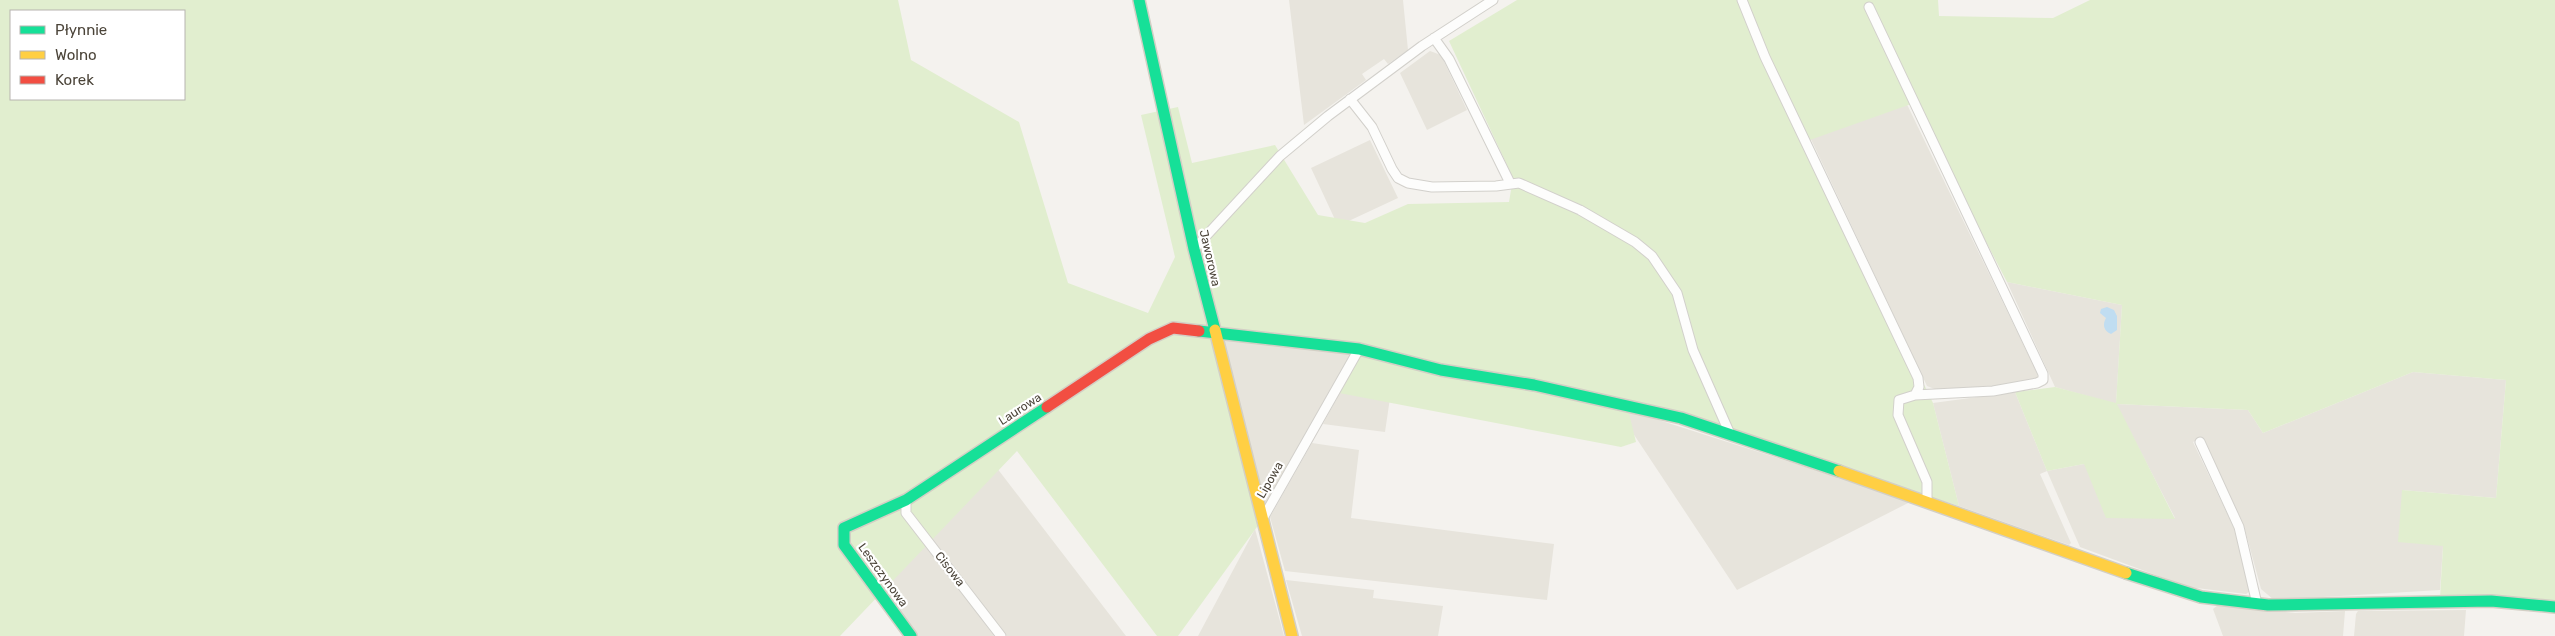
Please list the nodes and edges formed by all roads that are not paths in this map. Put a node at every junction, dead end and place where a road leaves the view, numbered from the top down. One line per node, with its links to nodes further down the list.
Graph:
1 (1140, 0): 10 (street, Jaworowa)
2 (1479, 0): 6 (street)
3 (1493, 0): 6 (street)
4 (1742, 0): 13 (street)
5 (1869, 8): 13 (street)
6 (1475, 11): 7 (street)
7 (1434, 38): 8 (street); 9 (street)
8 (1350, 99): 9 (street); 10 (street)
9 (1510, 183): 14 (street)
10 (1194, 249): 11 (street, Jaworowa)
11 (1214, 332): 12 (street, Laurowa); 16 (street, Laurowa); 18 (street, Jaworowa)
12 (1359, 349): 14 (street, Laurowa); 18 (street, Lipowa)
13 (1915, 395): 17 (street)
14 (1730, 434): 17 (street, Laurowa)
15 (2200, 442): 20 (street)
16 (906, 500): 19 (street, Laurowa); 23 (street, Cisowa)
17 (1927, 501): 20 (street, Laurowa)
18 (1262, 520): 24 (street)
19 (844, 528): 22 (street, Leszczynowa)
20 (2257, 604): 21 (street, Laurowa)
21 (2555, 607)
22 (911, 636)
23 (1001, 636)
24 (1292, 636)

